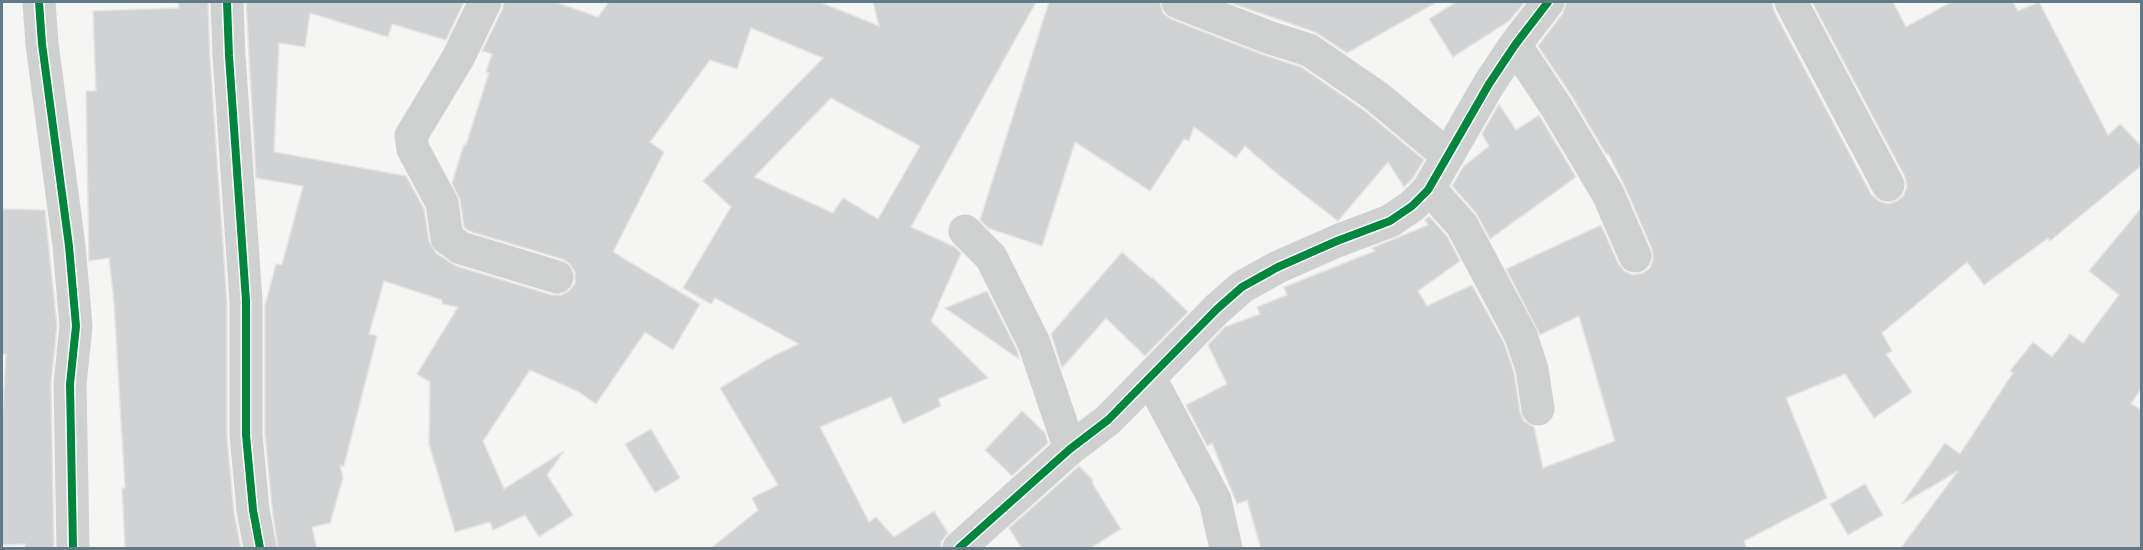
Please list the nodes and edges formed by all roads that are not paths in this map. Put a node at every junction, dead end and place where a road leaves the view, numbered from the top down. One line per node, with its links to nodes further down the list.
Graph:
1 (39, 2): 17 (street)
2 (227, 2): 18 (street)
3 (485, 2): 13 (street)
4 (1179, 2): 8 (street)
5 (1548, 2): 7 (street)
6 (1791, 2): 9 (street)
7 (1515, 45): 8 (street); 12 (street)
8 (1448, 156): 10 (street)
9 (1888, 185)
10 (1428, 190): 14 (street); 15 (street)
11 (965, 231): 16 (street)
12 (1635, 256)
13 (557, 277)
14 (1150, 378): 16 (street); 20 (street)
15 (1538, 409)
16 (1071, 449): 19 (street)
17 (73, 549)
18 (260, 549)
19 (959, 549)
20 (1226, 549)

